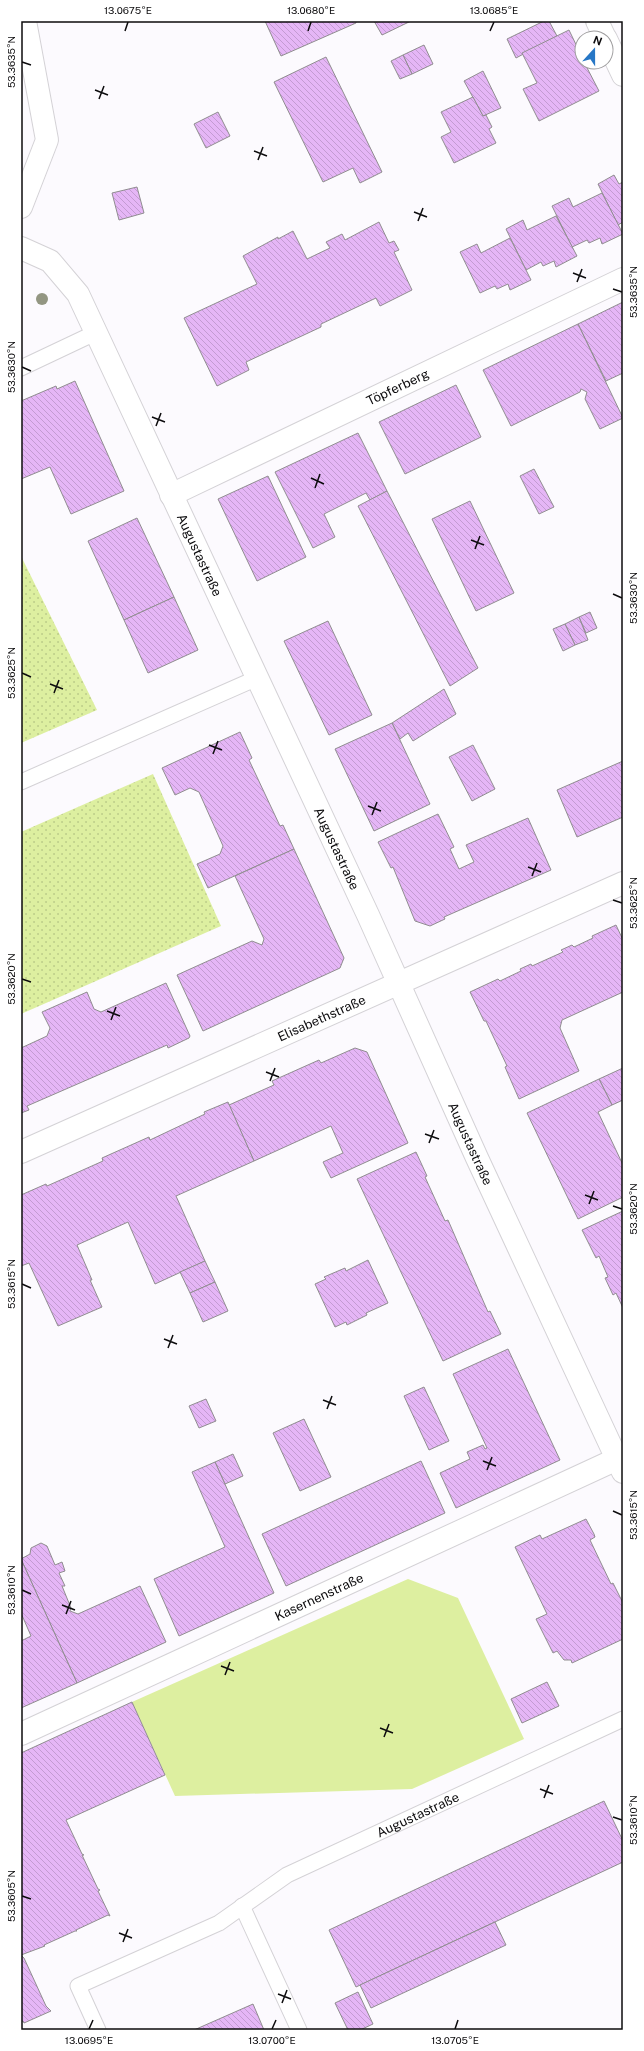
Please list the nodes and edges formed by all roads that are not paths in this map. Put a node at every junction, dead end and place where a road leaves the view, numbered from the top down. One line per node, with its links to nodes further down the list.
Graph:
1 (25, 21): 6 (street)
2 (597, 21): 3 (street)
3 (602, 30)
4 (614, 56): 5 (street)
5 (623, 75)
6 (21, 207)
7 (21, 248): 9 (street, Augustastraße)
8 (623, 279): 11 (street, Töpferberg)
9 (95, 333): 10 (lane); 11 (street, Augustastraße)
10 (21, 368)
11 (171, 495): 12 (street, Augustastraße)
12 (257, 678): 13 (lane); 15 (street, Augustastraße)
13 (21, 782)
14 (623, 884): 15 (street, Elisabethstraße)
15 (399, 984): 16 (street, Elisabethstraße); 17 (street, Augustastraße)
16 (21, 1152)
17 (620, 1465): 19 (street, Kasernenstraße)
18 (623, 1718): 20 (lane, Augustastraße)
19 (21, 1734)
20 (242, 1906): 21 (lane, Augustastraße); 22 (lane)
21 (98, 2030)
22 (299, 2030)

